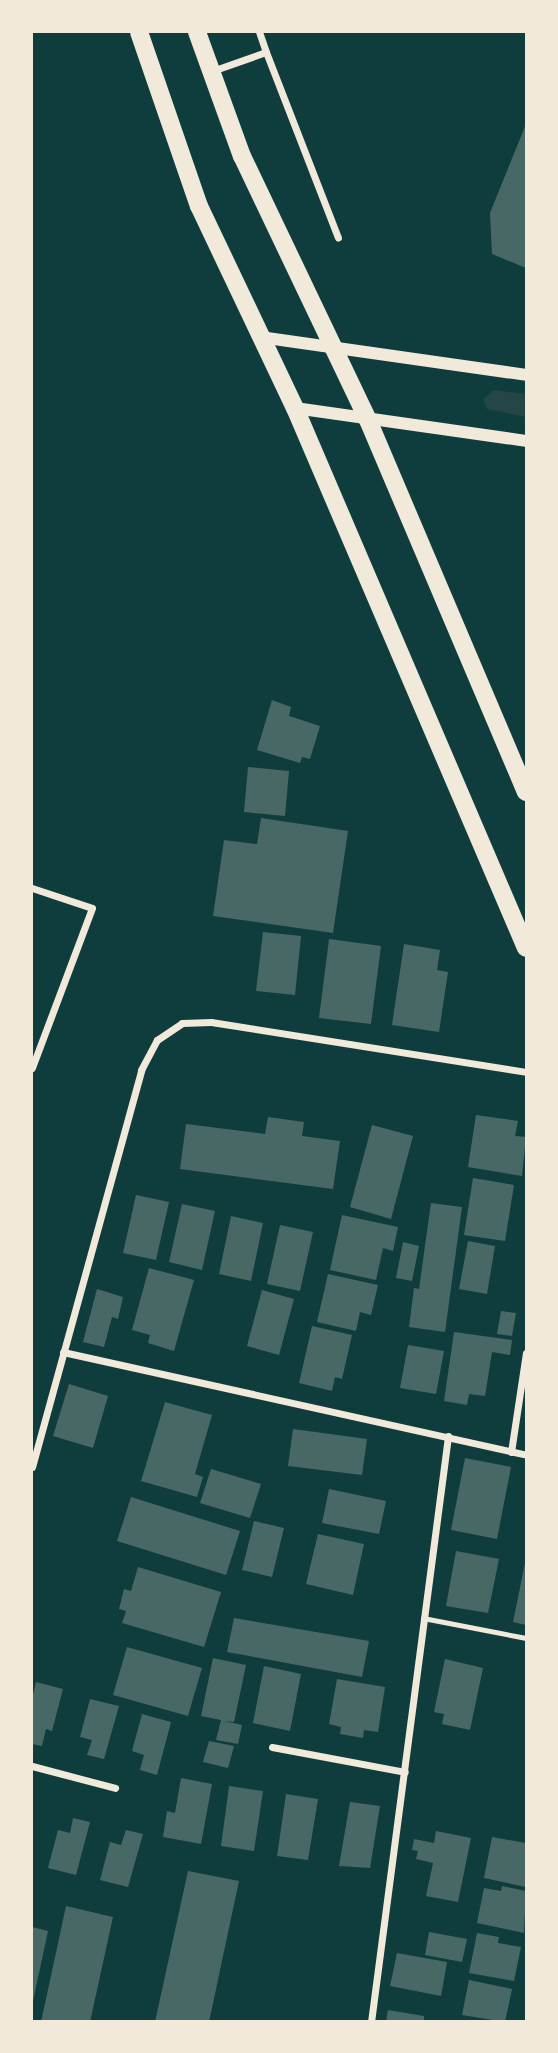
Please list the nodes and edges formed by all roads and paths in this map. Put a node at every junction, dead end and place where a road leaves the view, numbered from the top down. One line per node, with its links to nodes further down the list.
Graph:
1 (139, 32): 7 (main road)
2 (197, 32): 5 (main road)
3 (259, 32): 4 (street)
4 (266, 52): 5 (street); 6 (street)
5 (211, 71): 8 (main road)
6 (338, 238)
7 (260, 337): 8 (street); 10 (main road)
8 (334, 349): 9 (street); 11 (main road)
9 (527, 375)
10 (295, 408): 11 (street); 15 (main road)
11 (368, 420): 12 (street); 13 (main road)
12 (527, 441)
13 (527, 792)
14 (32, 888): 16 (street)
15 (527, 948)
16 (32, 1068)
17 (527, 1072): 18 (street)
18 (63, 1352): 20 (street); 23 (street)
19 (527, 1353): 21 (street)
20 (448, 1436): 21 (street); 24 (street)
21 (511, 1452): 22 (street)
22 (527, 1455)
23 (32, 1467)
24 (424, 1618): 25 (lane); 28 (street)
25 (527, 1638)
26 (272, 1747): 28 (street)
27 (32, 1766): 29 (street)
28 (405, 1772): 30 (street)
29 (115, 1788)
30 (371, 2021)

